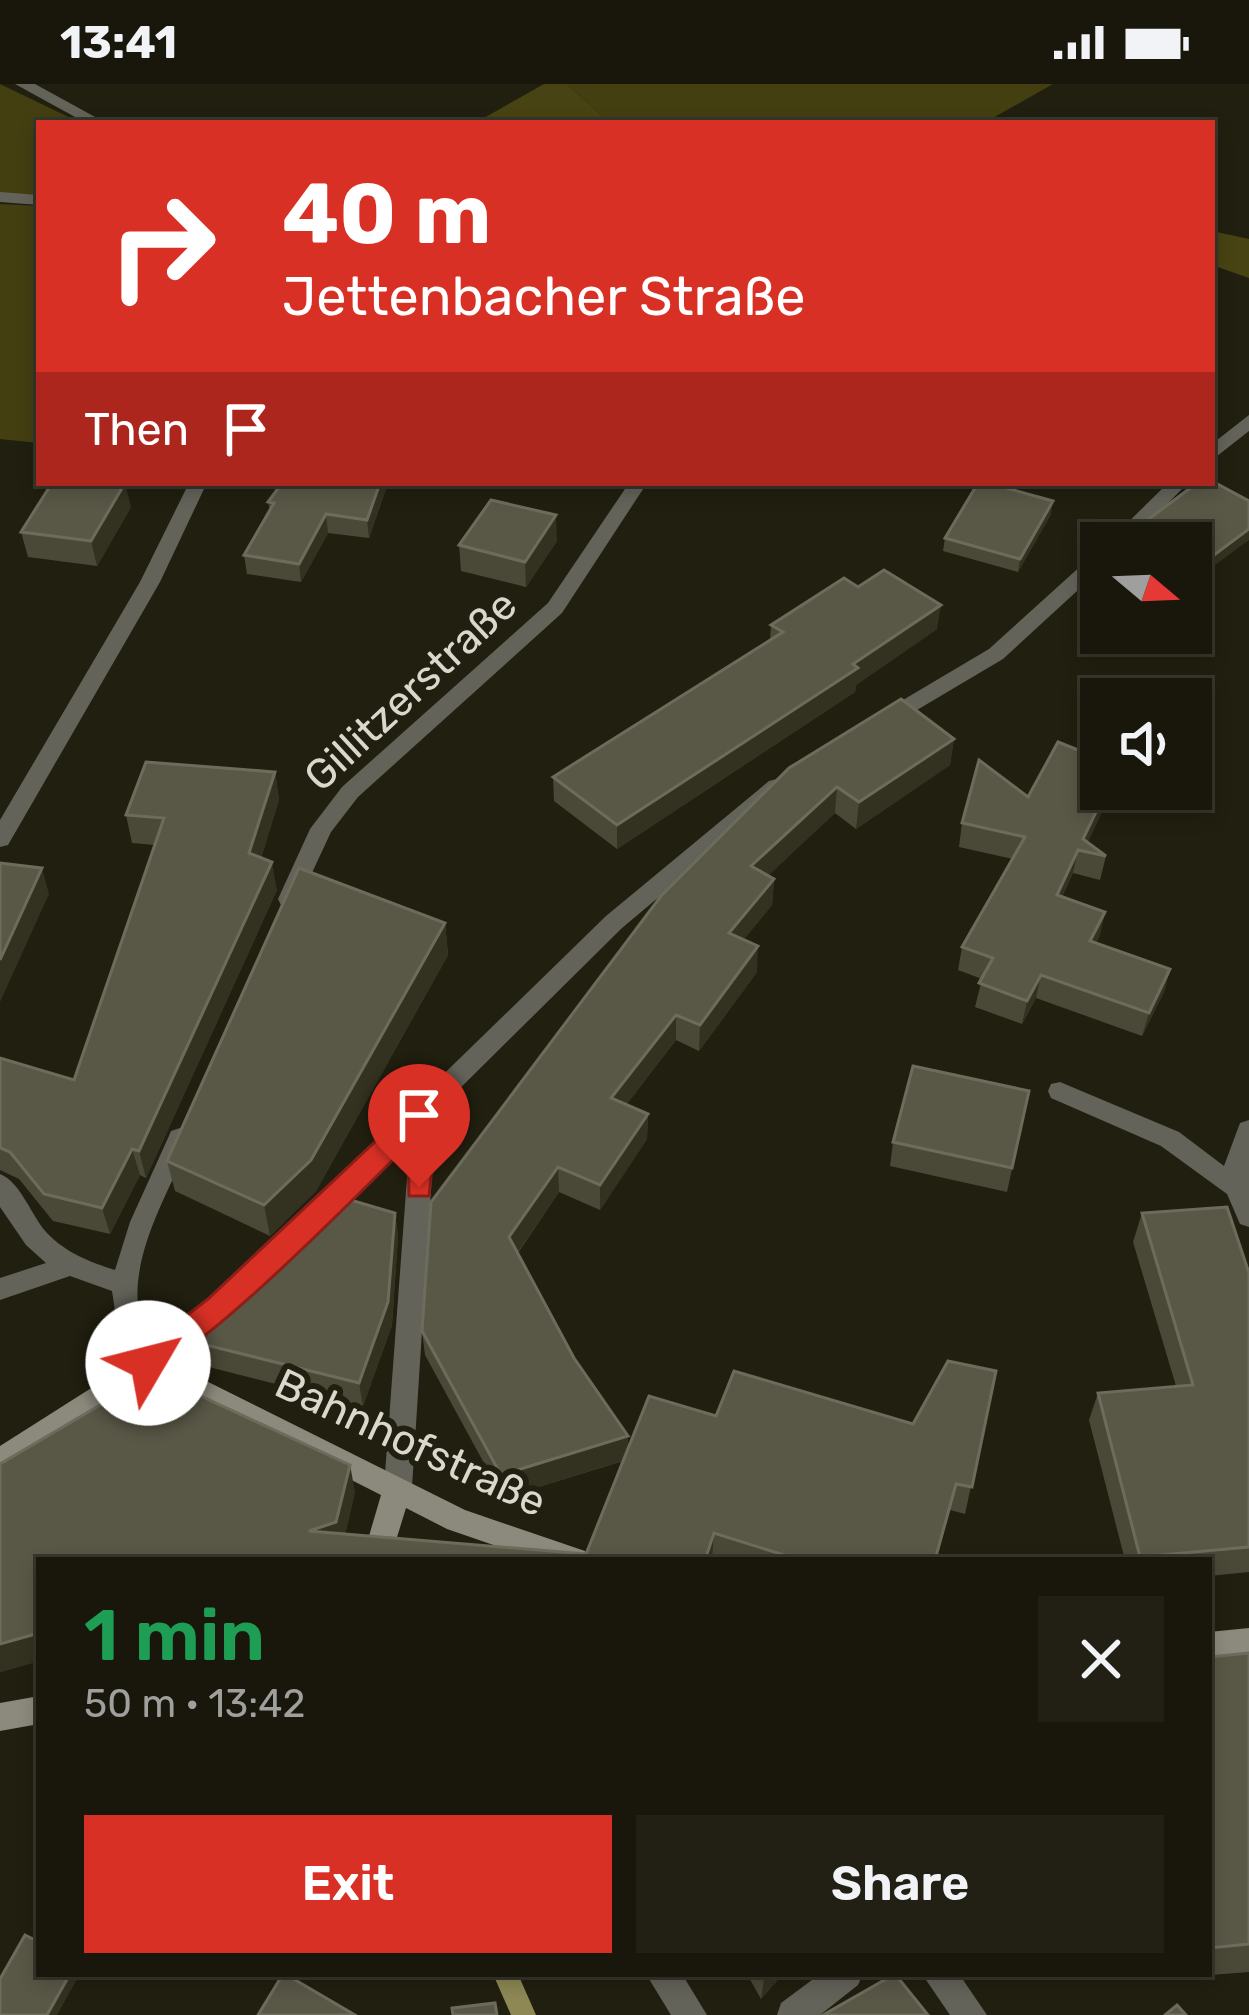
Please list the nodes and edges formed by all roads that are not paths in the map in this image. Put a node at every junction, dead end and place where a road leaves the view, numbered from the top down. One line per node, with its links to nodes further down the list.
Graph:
1 (23, 84): 2 (street)
2 (92, 120)
3 (0, 197): 4 (street)
4 (36, 200)
5 (1249, 421): 6 (street)
6 (1215, 451)
7 (636, 486): 15 (street, Gillitzerstraße)
8 (1172, 486): 10 (street)
9 (195, 489): 14 (street)
10 (1137, 522)
11 (1080, 577): 12 (street)
12 (865, 731)
13 (806, 764): 17 (street)
14 (0, 839)
15 (280, 919)
16 (1060, 1091): 21 (street)
17 (424, 1112): 26 (street); 28 (street)
18 (185, 1123): 24 (street)
19 (1249, 1130): 21 (street)
20 (0, 1184): 23 (street)
21 (1233, 1186): 22 (street)
22 (1249, 1217)
23 (66, 1267): 24 (street); 25 (street)
24 (121, 1283): 26 (street)
25 (0, 1289)
26 (148, 1363): 27 (main road); 28 (main road, Bahnhofstraße)
27 (0, 1461)
28 (398, 1486): 29 (main road); 30 (main road, Bahnhofstraße)
29 (377, 1557)
30 (566, 1557)
31 (1249, 1642): 32 (main road)
32 (1212, 1646)
33 (36, 1711): 34 (main road)
34 (0, 1717)
35 (664, 1977): 38 (street)
36 (844, 1977): 39 (street)
37 (940, 1977): 40 (street)
38 (691, 2015)
39 (793, 2015)
40 (971, 2015)

